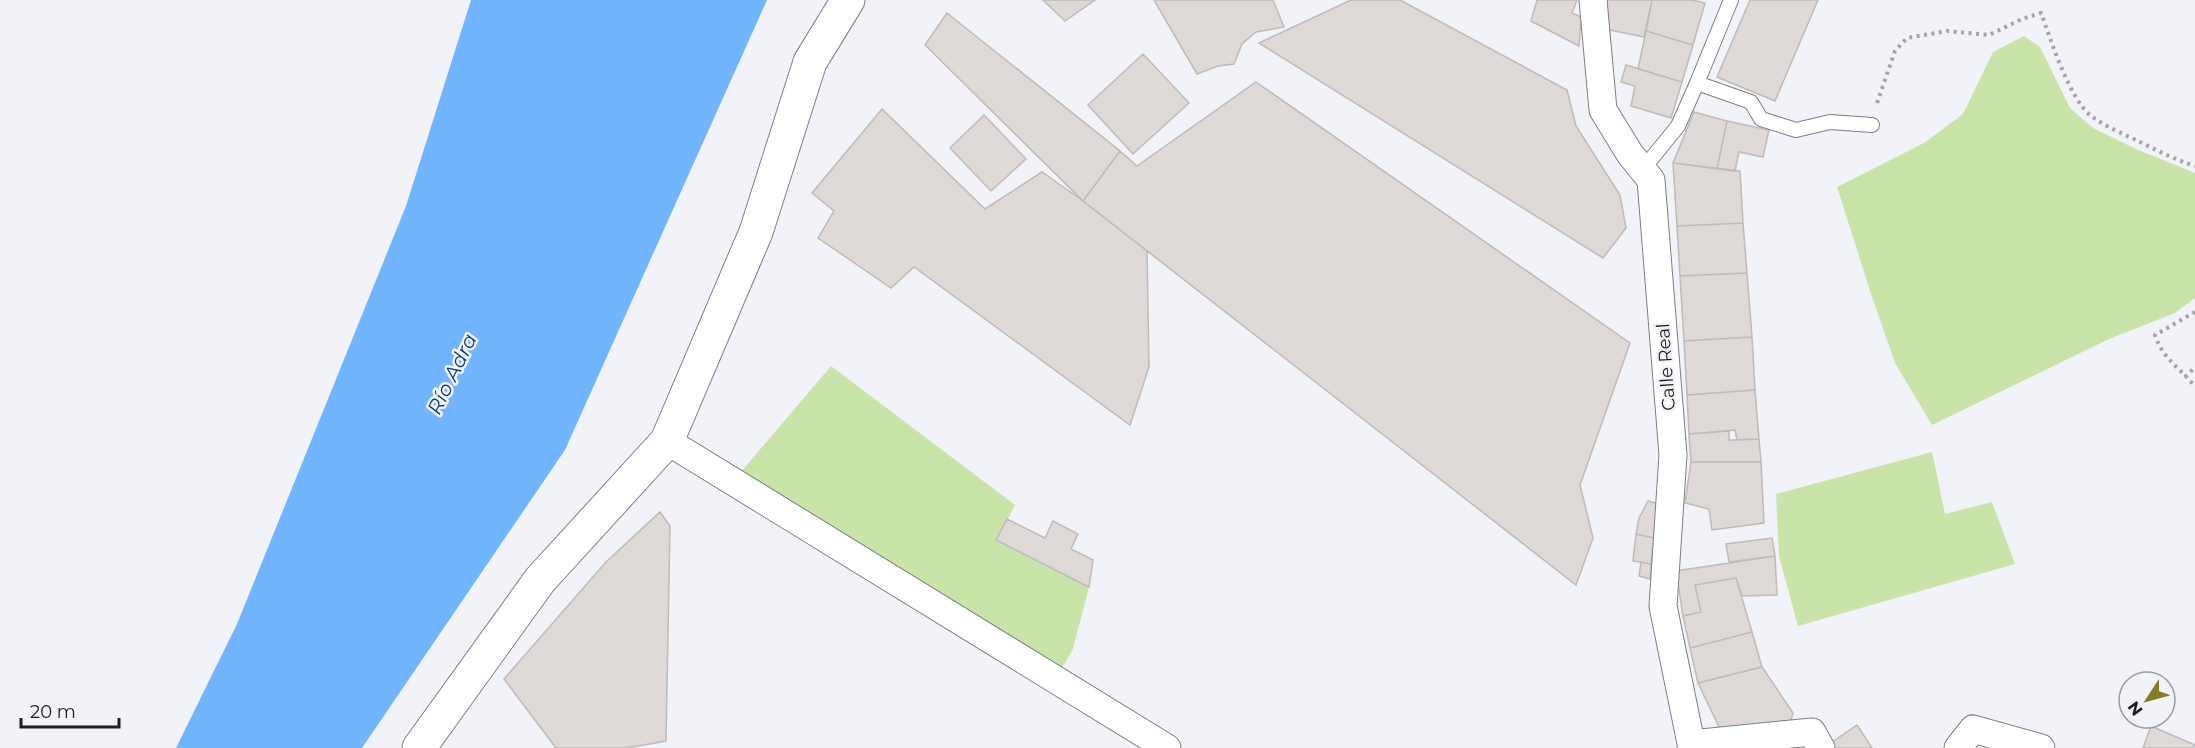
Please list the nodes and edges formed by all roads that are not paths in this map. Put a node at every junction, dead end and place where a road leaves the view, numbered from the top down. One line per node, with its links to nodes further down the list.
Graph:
1 (848, 0): 7 (street)
2 (1593, 0): 6 (street, Calle Real)
3 (1731, 0): 4 (lane)
4 (1697, 83): 5 (lane); 6 (lane)
5 (1872, 124)
6 (1643, 170): 8 (street, Calle Real)
7 (667, 441): 9 (street); 10 (street)
8 (1691, 746): 11 (street)
9 (419, 748)
10 (1167, 748)
11 (1821, 748)
12 (1958, 748): 13 (street)
13 (2041, 748)

